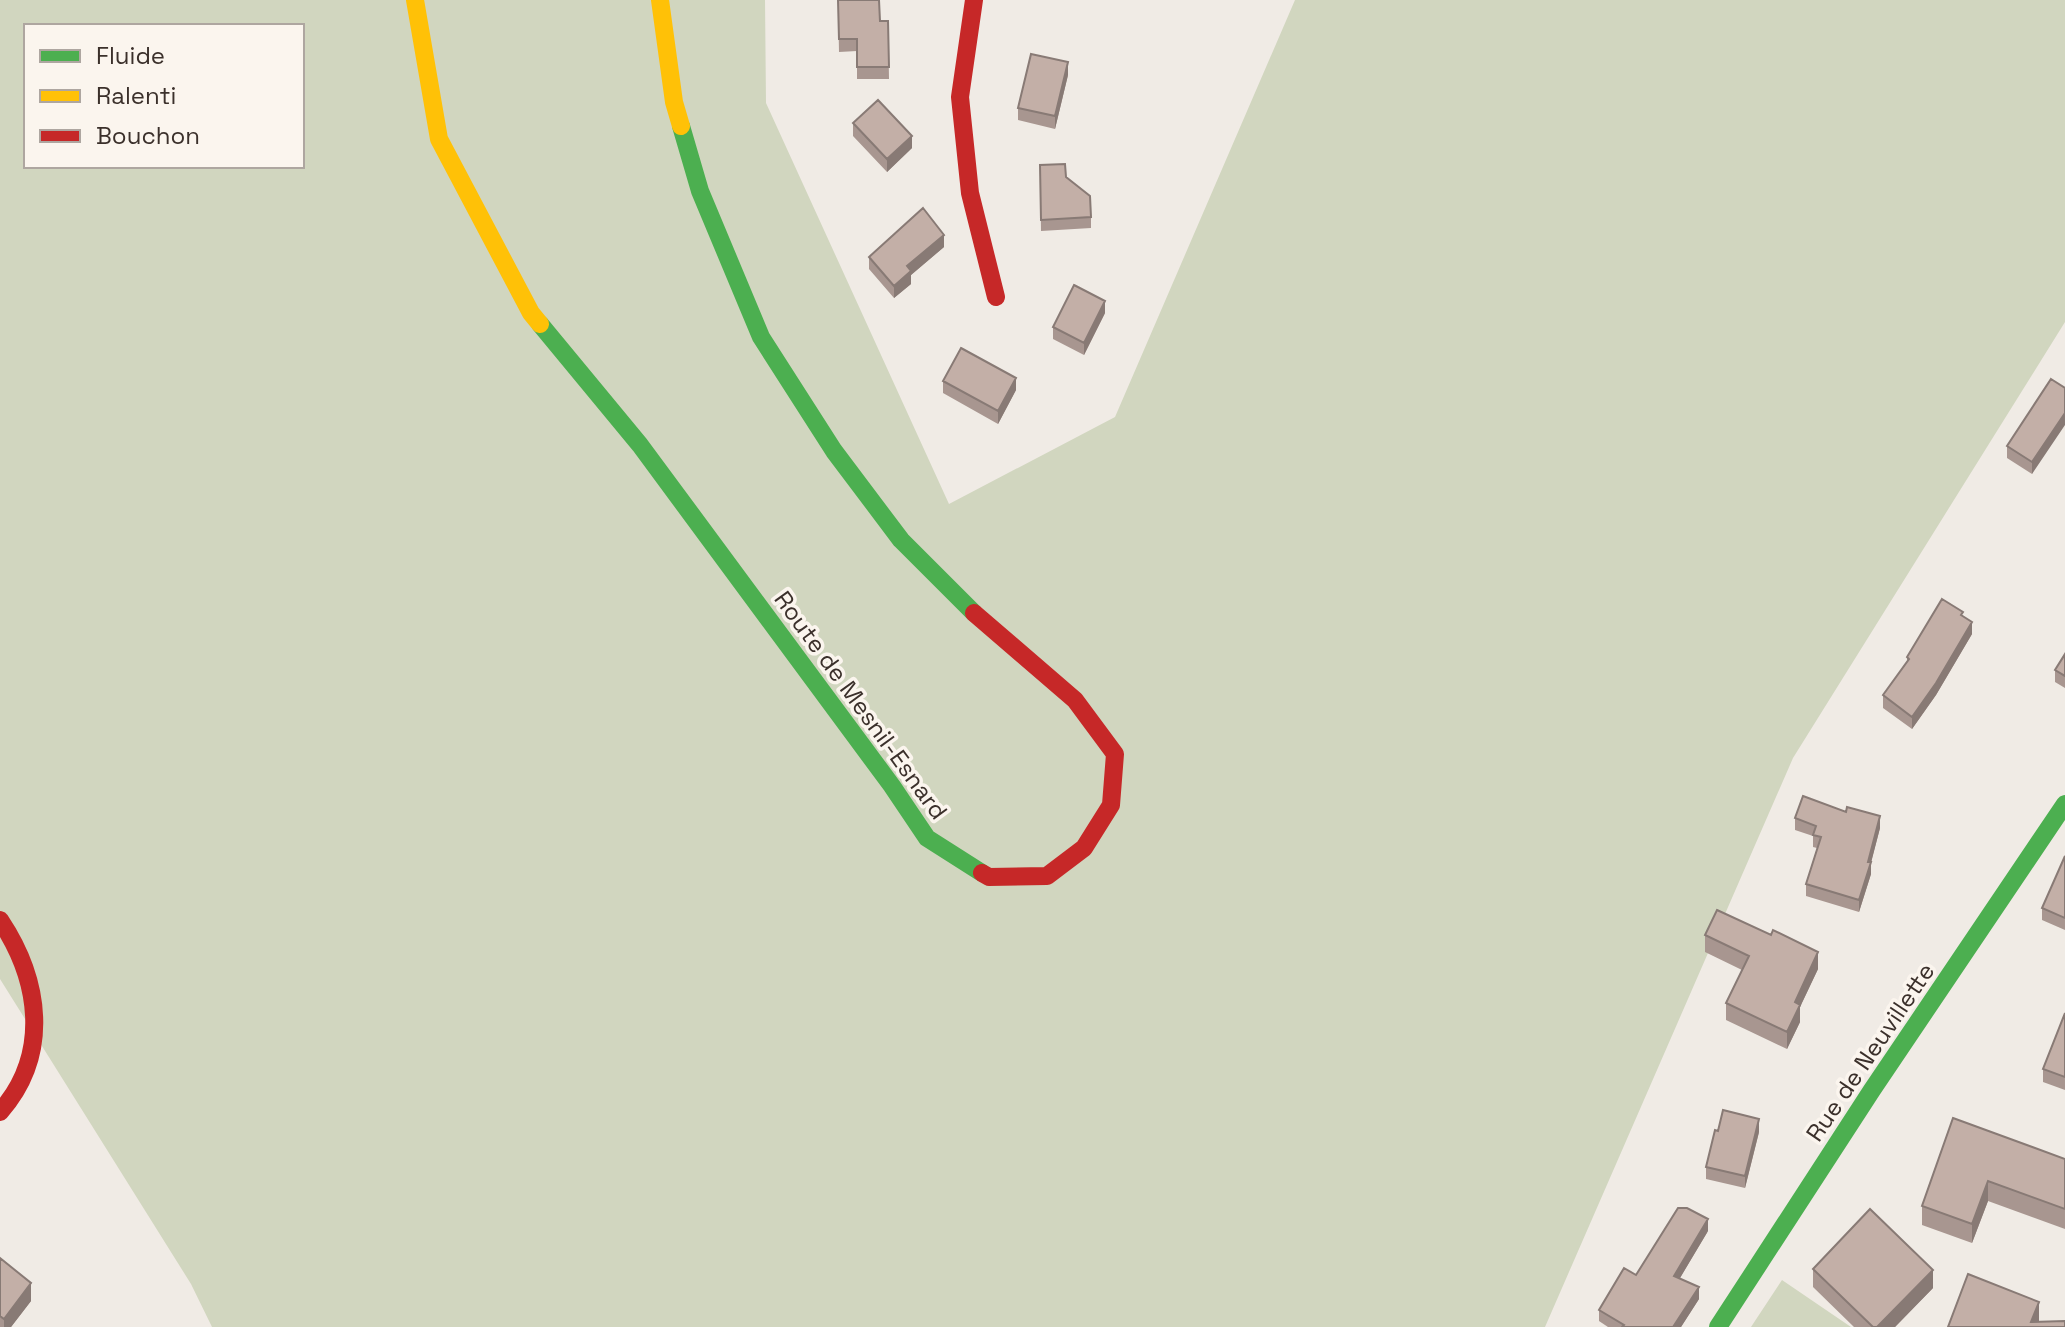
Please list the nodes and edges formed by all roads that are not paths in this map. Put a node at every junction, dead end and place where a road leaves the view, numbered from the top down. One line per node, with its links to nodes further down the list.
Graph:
1 (415, 0): 2 (street, Route de Mesnil-Esnard)
2 (660, 0)
3 (974, 0): 4 (street)
4 (996, 297)
5 (2065, 804): 8 (street, Rue de Neuvillette)
6 (0, 920): 7 (street)
7 (0, 1112)
8 (1718, 1327)

